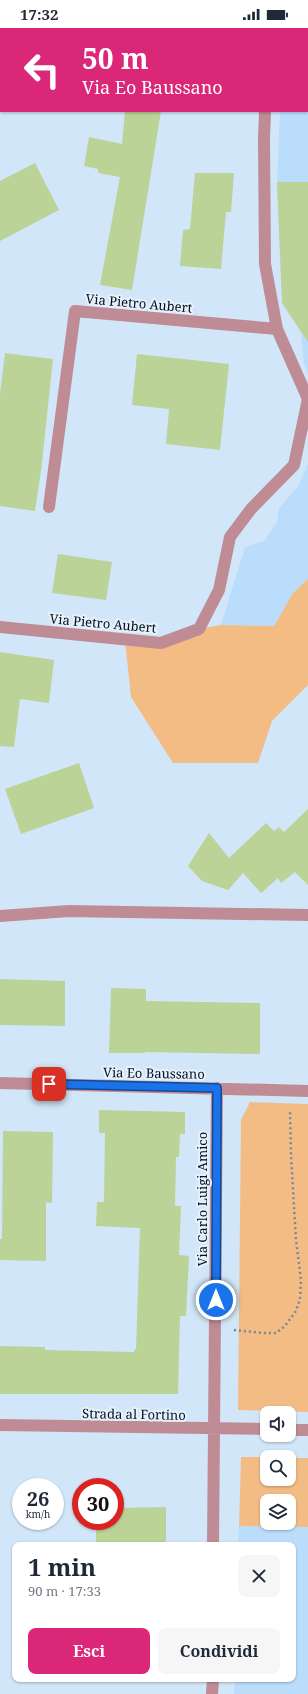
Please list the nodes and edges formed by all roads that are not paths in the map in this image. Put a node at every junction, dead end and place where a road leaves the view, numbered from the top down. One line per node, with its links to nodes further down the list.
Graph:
1 (265, 112): 2 (street, Via Pietro Aubert)
2 (276, 329): 3 (street, Via Pietro Aubert); 4 (street, Via Pietro Aubert)
3 (49, 506)
4 (0, 627)
5 (308, 915): 6 (street)
6 (0, 916)
7 (0, 1083): 8 (street, Via Eo Baussano)
8 (217, 1088): 9 (street, Via Eo Baussano); 11 (street, Via Carlo Luigi Amico)
9 (308, 1091)
10 (0, 1425): 11 (street, Strada al Fortino)
11 (215, 1429): 12 (street, Strada al Fortino); 15 (street, Via Carlo Luigi Amico)
12 (260, 1429)
13 (296, 1430): 14 (street)
14 (308, 1430)
15 (214, 1542)
16 (213, 1682): 17 (street)
17 (212, 1694)

